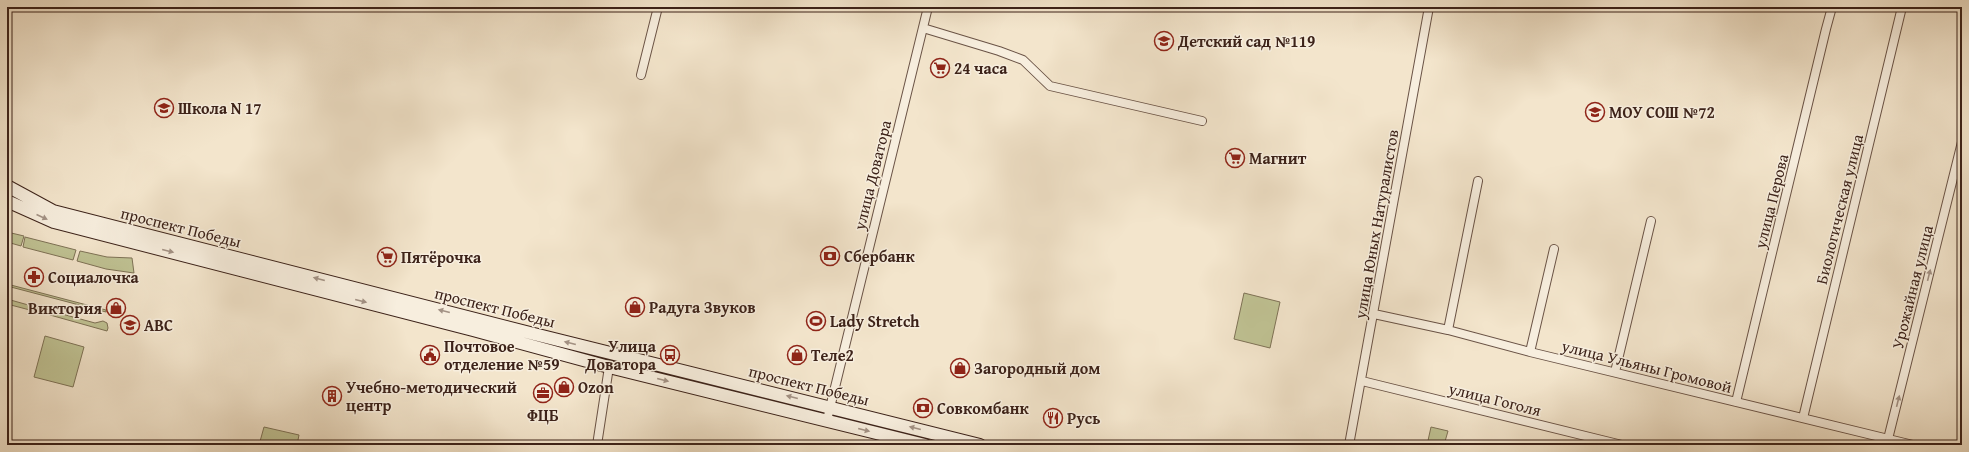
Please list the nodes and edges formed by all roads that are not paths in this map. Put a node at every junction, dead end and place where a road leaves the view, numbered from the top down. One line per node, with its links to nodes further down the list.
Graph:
1 (658, 7): 7 (street)
2 (928, 7): 6 (street, улица Доватора)
3 (1429, 7): 15 (street, улица Юных Натуралистов)
4 (1832, 7): 21 (street, улица Перова)
5 (1902, 7): 23 (street, Биологическая улица)
6 (923, 28): 8 (street); 22 (street, улица Доватора)
7 (641, 75)
8 (1202, 122)
9 (1962, 142): 25 (street, Урожайная улица, one-way to 9)
10 (1478, 181): 16 (street)
11 (7, 186): 22 (main road, проспект Победы, one-way to 11)
12 (7, 201): 18 (main road, проспект Победы, one-way to 18)
13 (1651, 221): 19 (street)
14 (1554, 249): 17 (street)
15 (1374, 314): 16 (street, улица Ульяны Громовой); 20 (street, улица Юных Натуралистов)
16 (1448, 330): 17 (street, улица Ульяны Громовой)
17 (1530, 352): 19 (street, улица Ульяны Громовой)
18 (609, 367): 24 (main road, проспект Победы, one-way to 24); 26 (street)
19 (1615, 372): 21 (street, улица Ульяны Громовой)
20 (1362, 381): 29 (street, улица Юных Натуралистов); 30 (street, улица Гоголя)
21 (1736, 402): 23 (street, улица Ульяны Громовой)
22 (830, 406): 24 (street, улица Доватора); 28 (main road, проспект Победы, one-way to 22)
23 (1803, 418): 25 (street, улица Ульяны Громовой)
24 (826, 420): 27 (main road, проспект Победы, one-way to 27)
25 (1888, 439): 31 (street, улица Ульяны Громовой)
26 (597, 445)
27 (925, 445)
28 (980, 445)
29 (1349, 445)
30 (1622, 445)
31 (1913, 445)

